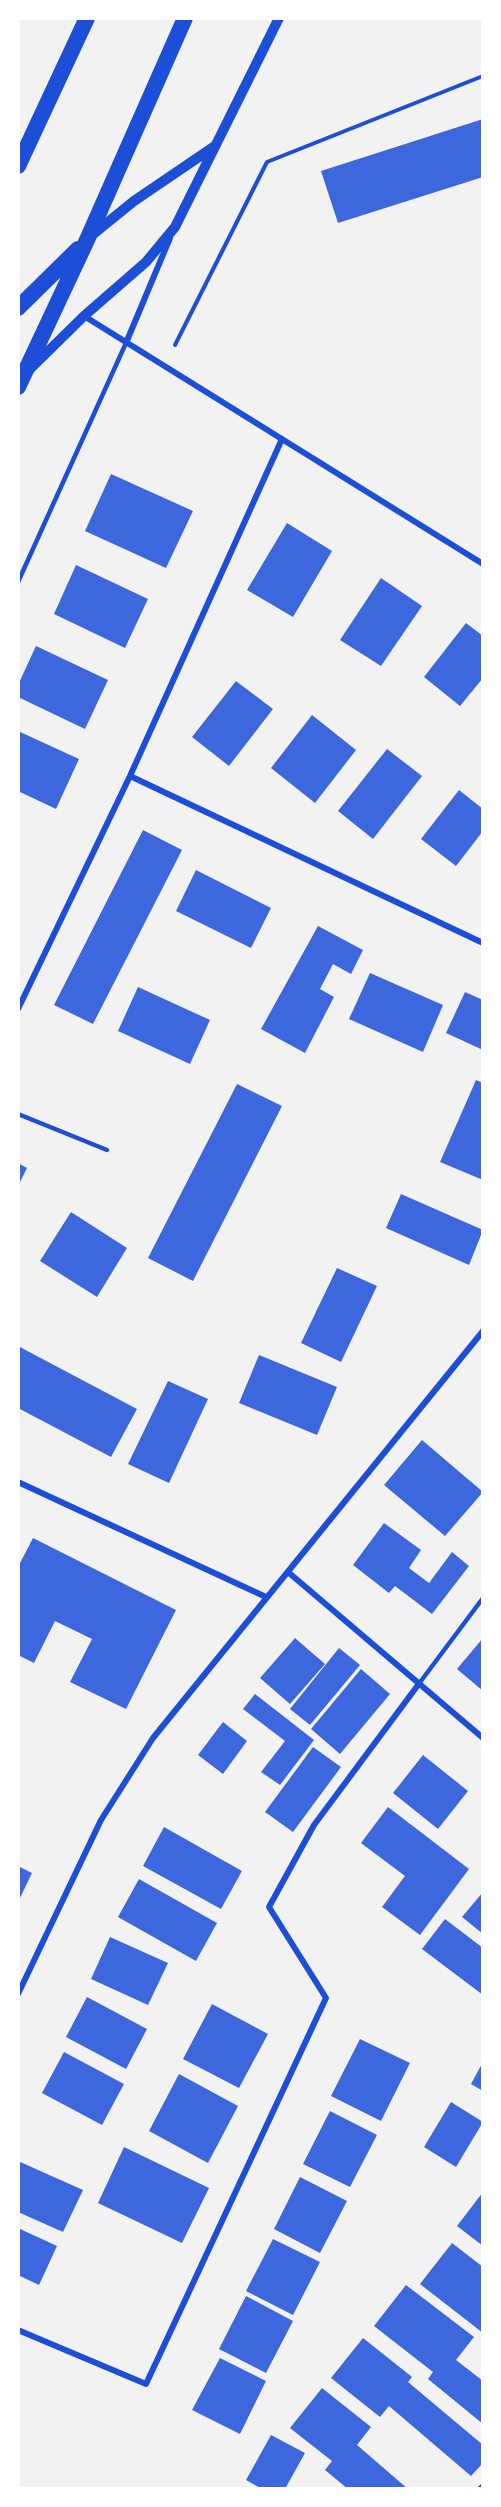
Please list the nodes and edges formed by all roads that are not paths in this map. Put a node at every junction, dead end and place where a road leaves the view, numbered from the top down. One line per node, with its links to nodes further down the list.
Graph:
1 (87, 18): 5 (highway)
2 (185, 18): 7 (highway)
3 (279, 18): 4 (street)
4 (216, 146): 6 (street); 7 (street)
5 (18, 166)
6 (175, 227): 9 (street); 10 (street)
7 (87, 240): 8 (highway); 11 (highway)
8 (18, 308)
9 (84, 316): 10 (street); 11 (street)
10 (126, 343): 12 (street); 14 (lane)
11 (21, 382)
12 (282, 439): 13 (street); 15 (street)
13 (483, 564)
14 (18, 582)
15 (130, 776): 16 (street); 17 (street)
16 (483, 943)
17 (18, 1009)
18 (18, 1114): 19 (lane)
19 (107, 1150)
20 (483, 1331): 22 (street)
21 (18, 1482): 23 (street)
22 (288, 1572): 23 (street); 25 (street)
23 (266, 1597): 27 (street)
24 (483, 1598): 25 (lane)
25 (418, 1685): 26 (street); 28 (street)
26 (483, 1738)
27 (18, 1995)
28 (18, 2330)

